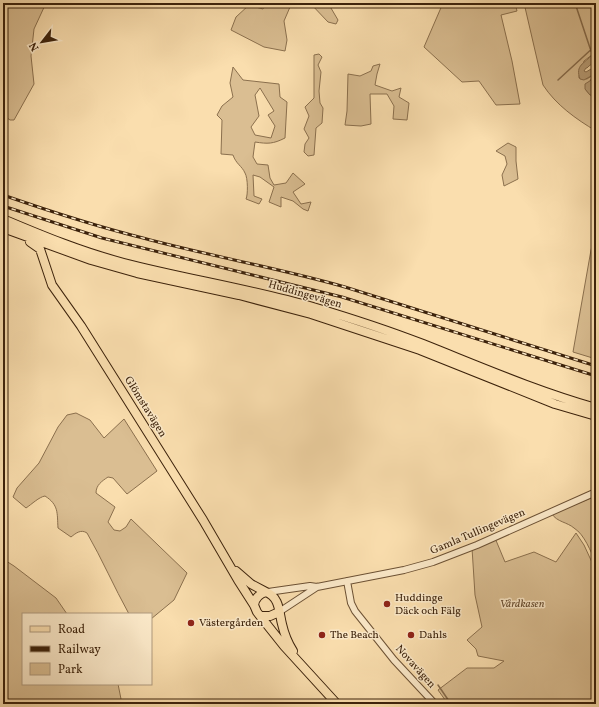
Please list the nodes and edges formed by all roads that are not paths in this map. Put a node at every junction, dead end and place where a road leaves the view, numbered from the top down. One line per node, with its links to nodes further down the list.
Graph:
1 (3, 219): 4 (main road, Huddingevägen)
2 (3, 228): 3 (main road, Huddingevägen)
3 (17, 234): 5 (main road, Huddingevägen); 6 (main road, Glömstavägen)
4 (48, 238): 5 (main road); 7 (main road, Huddingevägen)
5 (52, 247): 6 (main road); 8 (main road, Huddingevägen)
6 (46, 264): 10 (main road, Glömstavägen)
7 (596, 408)
8 (596, 416)
9 (596, 492): 11 (street, Gamla Tullingevägen)
10 (228, 561): 13 (main road, Glömstavägen); 14 (main road, Glömstavägen)
11 (347, 581): 12 (street, Gamla Tullingevägen); 19 (street, Novavägen)
12 (317, 587): 13 (street, Gamla Tullingevägen); 15 (street, Gamla Tullingevägen)
13 (267, 592): 14 (main road); 15 (main road, Glömstavägen)
14 (254, 605): 16 (main road, Glömstavägen)
15 (279, 612): 16 (main road); 17 (main road, Glömstavägen)
16 (261, 616): 17 (main road, Glömstavägen)
17 (300, 664): 18 (main road, Glömstavägen)
18 (337, 704)
19 (435, 704)

